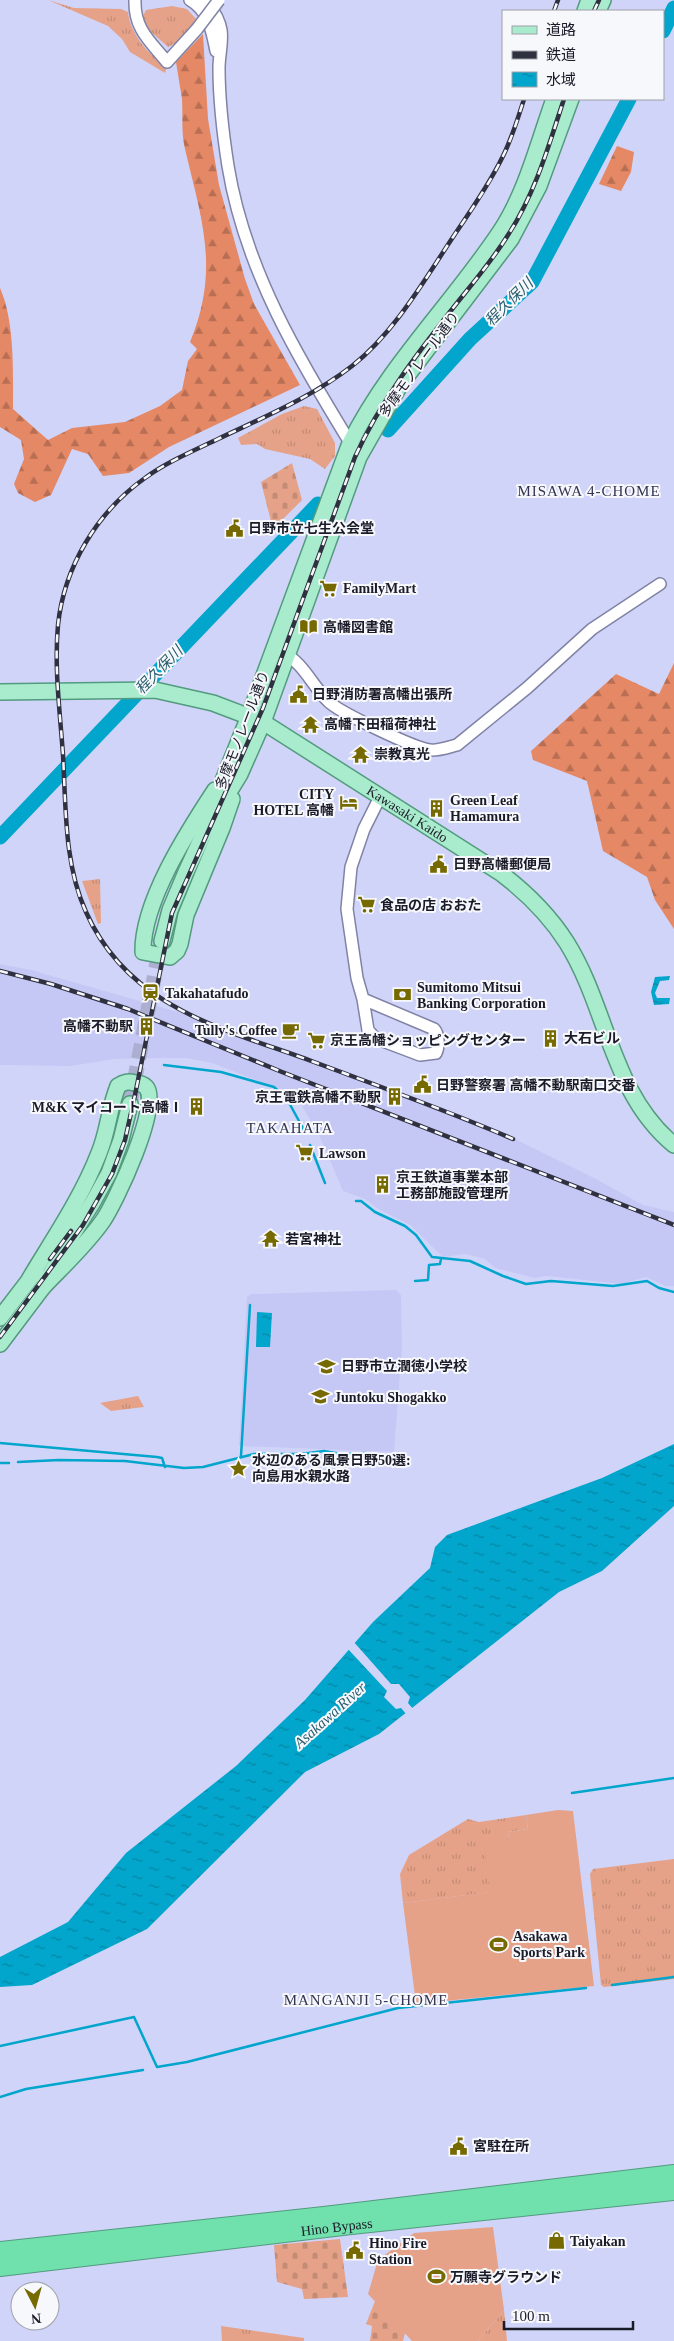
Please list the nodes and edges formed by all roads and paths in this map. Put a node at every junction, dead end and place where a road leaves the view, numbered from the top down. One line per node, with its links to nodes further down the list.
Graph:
1 (135, 0): 4 (street, bridge)
2 (190, 0): 5 (street)
3 (205, 0): 5 (street)
4 (218, 0)
5 (219, 65): 8 (street)
6 (554, 100): 8 (main road, 多摩モノレール通り)
7 (571, 100): 9 (main road, 多摩モノレール通り)
8 (350, 443): 9 (street); 11 (main road, 多摩モノレール通り)
9 (359, 457): 12 (main road, 多摩モノレール通り)
10 (660, 584): 12 (street)
11 (274, 648): 12 (street); 14 (main road, 多摩モノレール通り)
12 (288, 655): 14 (main road, 多摩モノレール通り)
13 (0, 692): 14 (main road, Kawasaki Kaido)
14 (256, 719): 15 (main road, 多摩モノレール通り); 16 (main road, 多摩モノレール通り); 17 (main road, Kawasaki Kaido)
15 (240, 774): 16 (main road); 18 (main road, 多摩モノレール通り)
16 (225, 776): 18 (main road, 多摩モノレール通り)
17 (380, 797): 20 (street); 22 (main road, Kawasaki Kaido)
18 (204, 833): 19 (main road, 多摩モノレール通り)
19 (162, 941)
20 (363, 999): 20 (street)
21 (130, 1104): 23 (main road)
22 (674, 1145)
23 (71, 1236): 24 (main road); 25 (main road)
24 (30, 1278): 25 (main road); 26 (main road)
25 (43, 1287): 27 (main road)
26 (0, 1318)
27 (1, 1342)
28 (674, 2174): 30 (highway, Hino Bypass)
29 (674, 2191): 31 (highway, Hino Bypass)
30 (0, 2250)
31 (0, 2267)

